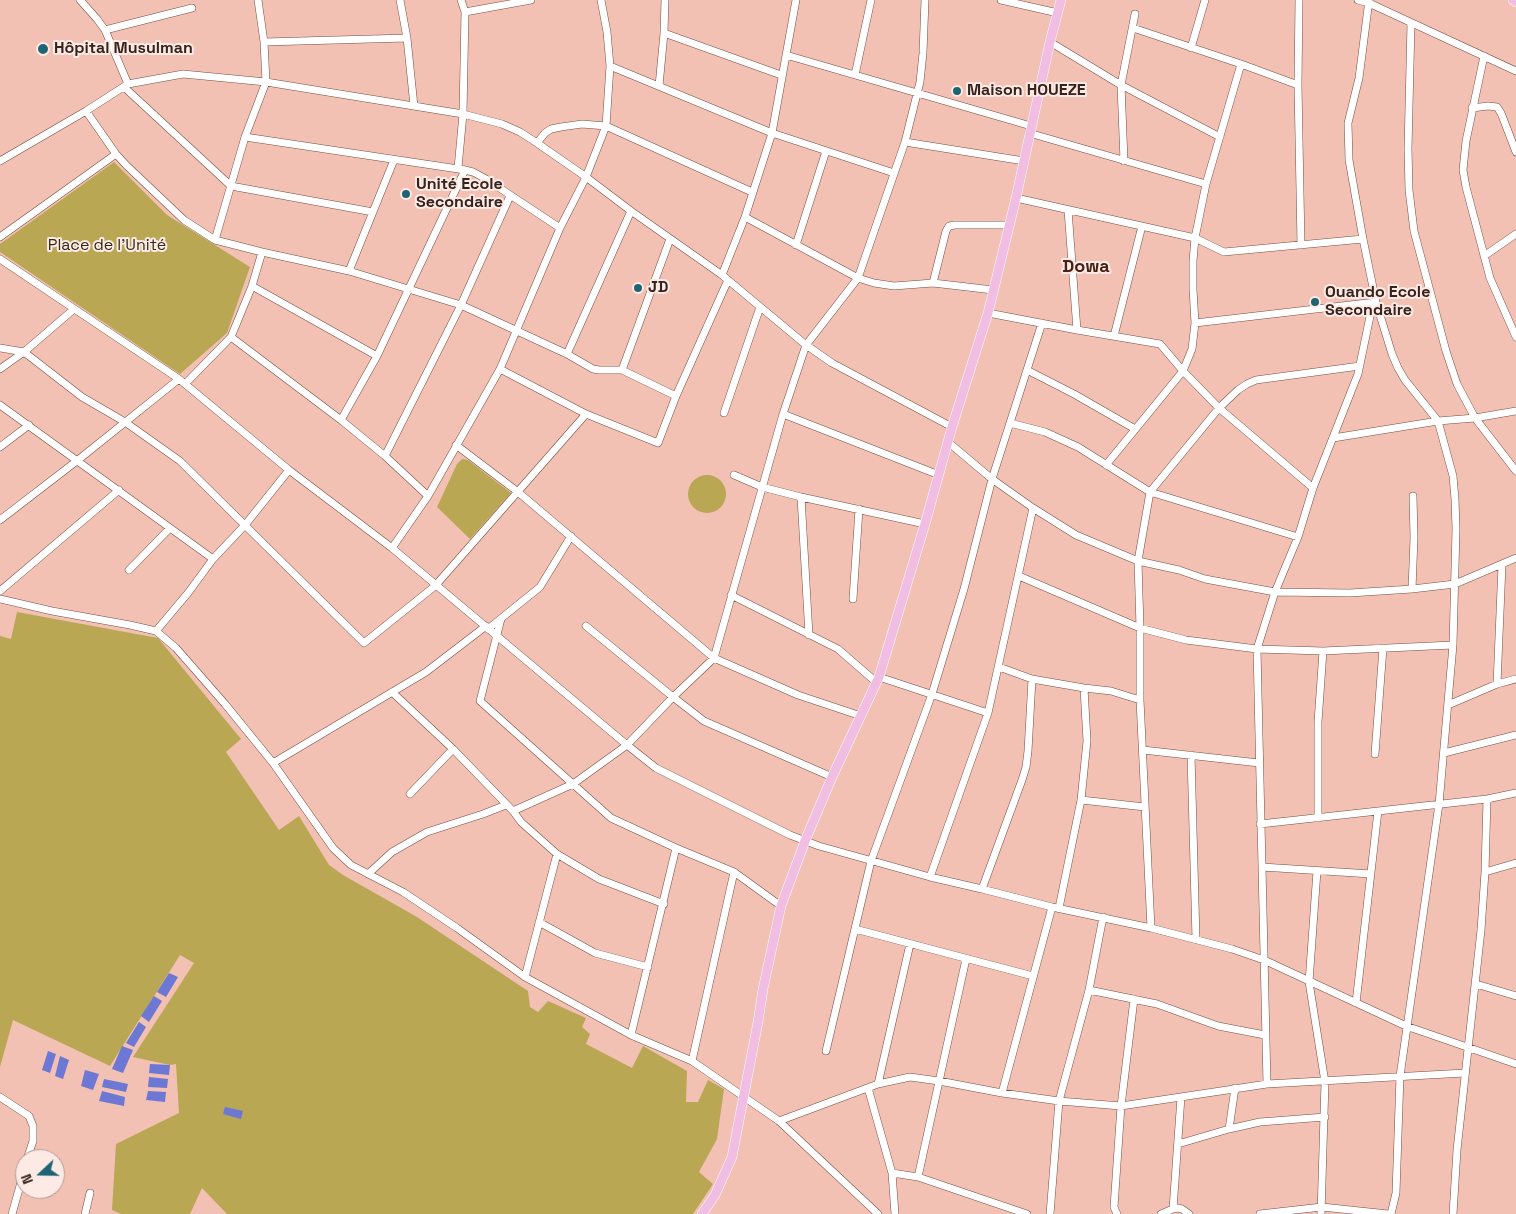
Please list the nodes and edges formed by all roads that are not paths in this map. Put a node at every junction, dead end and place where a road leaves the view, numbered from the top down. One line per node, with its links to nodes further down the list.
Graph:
1 (80, 0): 23 (street)
2 (258, 0): 26 (street)
3 (400, 0): 25 (street)
4 (461, 0): 18 (street)
5 (531, 0): 18 (street)
6 (600, 0): 32 (street)
7 (665, 0): 24 (street)
8 (796, 0): 29 (street)
9 (871, 0): 35 (street)
10 (925, 0): 41 (street)
11 (1001, 0): 19 (street)
12 (1061, 0): 19 (main road)
13 (1205, 0): 28 (street)
14 (1299, 0): 40 (street)
15 (1358, 0): 16 (street)
16 (1369, 2): 21 (street); 79 (street)
17 (192, 8): 23 (street)
18 (464, 12): 45 (street)
19 (1058, 13): 27 (main road)
20 (1135, 14): 22 (street)
21 (1411, 23): 30 (street); 124 (street)
22 (1132, 28): 28 (street); 37 (street)
23 (106, 30): 38 (street)
24 (664, 33): 34 (street); 39 (street)
25 (407, 38): 26 (street); 42 (street)
26 (264, 42): 36 (street)
27 (1050, 42): 37 (street); 47 (main road)
28 (1191, 48): 31 (street)
29 (786, 55): 34 (street); 35 (street)
30 (1484, 56): 33 (street); 43 (street)
31 (1241, 64): 40 (street); 50 (street)
32 (610, 66): 39 (street); 46 (street)
33 (1516, 72)
34 (781, 75): 48 (street)
35 (855, 75): 41 (street)
36 (266, 82): 38 (street); 42 (street); 49 (street)
37 (1121, 85): 50 (street); 57 (street)
38 (126, 86): 44 (street); 64 (street)
39 (659, 86): 48 (street)
40 (1298, 86): 82 (street)
41 (917, 93): 47 (street); 51 (street)
42 (414, 106): 45 (street)
43 (1472, 108): 54 (street); 84 (street)
44 (86, 111): 55 (street); 58 (street)
45 (463, 114): 52 (street); 60 (street)
46 (606, 126): 52 (street); 62 (street); 65 (street)
47 (1030, 130): 57 (street); 59 (main road)
48 (772, 133): 53 (street); 65 (street)
49 (245, 137): 56 (street); 64 (street)
50 (1220, 138): 63 (street)
51 (905, 142): 59 (street); 61 (street)
52 (537, 143): 62 (street)
53 (826, 151): 61 (street); 81 (street)
54 (1516, 152)
55 (116, 154): 76 (street); 80 (street)
56 (394, 160): 60 (street); 70 (street)
57 (1124, 160): 63 (street)
58 (0, 161)
59 (1024, 161): 67 (main road)
60 (461, 169): 66 (street); 91 (street)
61 (894, 173): 88 (street)
62 (586, 177): 69 (street); 74 (street)
63 (1206, 184): 77 (street)
64 (231, 186): 70 (street); 80 (street)
65 (752, 192): 71 (street)
66 (510, 196): 74 (street); 94 (street)
67 (1016, 198): 68 (street); 72 (main road)
68 (1068, 210): 73 (street); 101 (street)
69 (631, 211): 78 (street); 108 (street)
70 (374, 212): 86 (street)
71 (745, 217): 81 (street); 87 (street)
72 (1009, 225): 89 (street); 92 (main road)
73 (1142, 226): 77 (street); 102 (street)
74 (560, 228): 100 (street)
75 (1516, 234): 84 (street)
76 (0, 237)
77 (1196, 238): 82 (street); 98 (street)
78 (670, 239): 87 (street); 113 (street)
79 (1363, 239): 82 (street); 93 (street)
80 (215, 240): 83 (street)
81 (796, 245): 88 (street)
82 (1301, 245)
83 (262, 252): 86 (street); 90 (street)
84 (1484, 256): 104 (street)
85 (0, 259): 96 (street)
86 (349, 271): 91 (street)
87 (725, 278): 95 (street); 117 (street)
88 (858, 278): 89 (street); 105 (street)
89 (933, 283): 92 (street)
90 (252, 286): 103 (street); 109 (street)
91 (408, 289): 94 (street); 109 (street)
92 (994, 290): 97 (main road)
93 (1375, 302): 98 (street); 110 (street); 126 (street)
94 (461, 305): 100 (street); 136 (street)
95 (760, 307): 105 (street); 121 (street)
96 (74, 308): 107 (street); 116 (street)
97 (988, 312): 99 (street); 130 (main road)
98 (1195, 322): 115 (street)
99 (1042, 323): 101 (street); 114 (street)
100 (516, 330): 108 (street); 112 (street)
101 (1077, 330): 102 (street)
102 (1114, 336): 115 (street)
103 (231, 337): 116 (street); 125 (street)
104 (1516, 337)
105 (806, 345): 123 (street); 130 (street)
106 (0, 348): 107 (street)
107 (24, 352): 111 (street); 127 (street)
108 (567, 354): 113 (street)
109 (377, 356): 125 (street)
110 (1360, 366): 119 (street); 132 (street)
111 (0, 369)
112 (500, 369): 122 (street); 134 (street)
113 (622, 370): 117 (street)
114 (1027, 370): 128 (street); 131 (street)
115 (1183, 371): 119 (street); 131 (street)
116 (182, 381): 127 (street); 139 (street)
117 (676, 396): 122 (street)
118 (0, 405): 129 (street)
119 (1219, 408): 145 (street); 148 (street)
120 (1516, 411): 124 (street)
121 (724, 413)
122 (586, 414): 147 (street)
123 (783, 414): 142 (street); 144 (street)
124 (1475, 418): 126 (street); 140 (street)
125 (340, 420): 136 (street)
126 (1438, 421): 132 (street); 167 (street)
127 (125, 422): 137 (street); 156 (street)
128 (1010, 423): 138 (street); 143 (street)
129 (29, 425): 135 (street); 137 (street)
130 (952, 427): 133 (main road)
131 (1135, 429): 138 (street)
132 (1333, 438): 145 (street)
133 (948, 442): 142 (main road); 143 (street)
134 (456, 445): 147 (street); 149 (street)
135 (0, 447)
136 (385, 456): 149 (street)
137 (78, 460): 146 (street); 154 (street)
138 (1106, 465): 148 (street)
139 (290, 470): 156 (street); 160 (street)
140 (1516, 471)
141 (734, 475): 144 (street)
142 (939, 475): 155 (main road)
143 (992, 479): 152 (street); 194 (street)
144 (762, 487): 151 (street); 172 (street)
145 (1313, 488): 159 (street)
146 (119, 490): 157 (street); 170 (street)
147 (518, 492): 158 (street); 168 (street)
148 (1150, 492): 159 (street); 163 (street)
149 (428, 496): 160 (street)
150 (1412, 496): 169 (street)
151 (801, 497): 153 (street); 180 (street)
152 (1033, 508): 163 (street); 166 (street)
153 (859, 509): 155 (street); 174 (street)
154 (0, 520)
155 (925, 524): 188 (main road)
156 (245, 525): 162 (street); 168 (street)
157 (170, 528): 162 (street); 165 (street)
158 (570, 536): 175 (street); 186 (street)
159 (1298, 537): 171 (street)
160 (392, 548): 168 (street)
161 (1516, 558): 164 (street)
162 (213, 559): 179 (street)
163 (1138, 561): 171 (street); 178 (street)
164 (1502, 565): 167 (street); 191 (street)
165 (129, 570)
166 (1019, 576): 178 (street); 187 (street)
167 (1455, 584): 169 (street); 182 (street)
168 (435, 586): 177 (street)
169 (1412, 589): 171 (street)
170 (0, 591)
171 (1275, 592): 184 (street)
172 (731, 595): 180 (street); 186 (street)
173 (0, 599): 179 (street)
174 (853, 599)
175 (501, 619): 177 (street); 181 (street)
176 (586, 626): 195 (street)
177 (487, 628): 181 (street); 193 (street)
178 (1140, 628): 184 (street); 196 (street)
179 (156, 632): 207 (street)
180 (809, 635): 188 (street)
181 (496, 636): 201 (street); 210 (street)
182 (1452, 645): 183 (street); 197 (street)
183 (1383, 648): 185 (street); 204 (street)
184 (1257, 649): 185 (street); 208 (street)
185 (1323, 651): 220 (street)
186 (714, 658): 195 (street); 199 (street)
187 (999, 667): 189 (street); 198 (street)
188 (878, 679): 194 (street); 199 (main road)
189 (1032, 679): 192 (street); 234 (street)
190 (1516, 679): 191 (street)
191 (1496, 684): 197 (street)
192 (1084, 688): 196 (street); 214 (street)
193 (392, 692): 202 (street); 207 (street)
194 (932, 694): 198 (street); 225 (street)
195 (673, 697): 201 (street); 209 (street)
196 (1140, 700): 203 (street)
197 (1448, 705): 205 (street)
198 (988, 713): 233 (street)
199 (861, 716): 209 (main road)
200 (1516, 735): 205 (street)
201 (627, 745): 210 (street); 222 (street)
202 (453, 749): 212 (street); 216 (street)
203 (1143, 750): 206 (street); 217 (street)
204 (1375, 754)
205 (1444, 754): 215 (street)
206 (1191, 755): 208 (street); 242 (street)
207 (273, 763): 231 (street)
208 (1259, 763): 221 (street)
209 (832, 777): 222 (main road)
210 (573, 784): 218 (street); 223 (street)
211 (1516, 793): 213 (street)
212 (410, 794)
213 (1487, 799): 215 (street); 230 (street)
214 (1082, 800): 217 (street); 237 (street)
215 (1439, 804): 219 (street); 255 (street)
216 (506, 805): 218 (street); 231 (street)
217 (1145, 807): 240 (street)
218 (513, 811): 224 (street)
219 (1378, 811): 220 (street); 232 (street)
220 (1318, 818): 221 (street)
221 (1260, 824): 227 (street)
222 (805, 841): 225 (street); 236 (main road)
223 (676, 848): 229 (street); 235 (street)
224 (558, 854): 235 (street); 239 (street)
225 (871, 861): 233 (street); 241 (street)
226 (1516, 863): 230 (street)
227 (1262, 867): 228 (street); 245 (street)
228 (1317, 871): 232 (street); 249 (street)
229 (734, 872): 236 (street); 260 (street)
230 (1485, 872): 250 (street)
231 (368, 874): 248 (street)
232 (1370, 874): 254 (street)
233 (930, 878): 234 (street)
234 (982, 889): 237 (street)
235 (664, 904): 246 (street)
236 (781, 906): 271 (main road)
237 (1055, 908): 238 (street); 247 (street)
238 (1103, 917): 240 (street); 251 (street)
239 (539, 922): 246 (street); 248 (street)
240 (1151, 928): 242 (street)
241 (855, 930): 243 (street); 259 (street)
242 (1196, 939): 245 (street)
243 (910, 944): 244 (street); 266 (street)
244 (966, 959): 247 (street); 264 (street)
245 (1264, 960): 249 (street); 257 (street)
246 (648, 967): 256 (street)
247 (1033, 976): 270 (street)
248 (525, 977): 256 (street)
249 (1309, 982): 254 (street); 265 (street)
250 (1476, 984): 252 (street); 258 (street)
251 (1089, 990): 253 (street); 274 (street)
252 (1516, 996)
253 (1134, 999): 257 (street); 275 (street)
254 (1356, 1003): 255 (street)
255 (1406, 1026): 258 (street); 263 (street)
256 (631, 1035): 260 (street)
257 (1266, 1035): 267 (street)
258 (1469, 1048): 261 (street); 262 (street)
259 (826, 1051)
260 (692, 1061): 271 (street)
261 (1516, 1064)
262 (1465, 1073): 263 (street); 299 (street)
263 (1400, 1076): 265 (street); 298 (street)
264 (940, 1081): 266 (street); 270 (street); 282 (street)
265 (1325, 1082): 267 (street); 276 (street)
266 (878, 1084): 268 (street)
267 (1267, 1084): 269 (street)
268 (868, 1088): 277 (street); 281 (street)
269 (1234, 1088): 273 (street); 278 (street)
270 (1002, 1094): 274 (street)
271 (744, 1096): 277 (street); 289 (main road)
272 (0, 1097): 280 (street)
273 (1181, 1097): 275 (street); 279 (street)
274 (1059, 1101): 275 (street); 293 (street)
275 (1121, 1106): 294 (street)
276 (1325, 1118): 278 (street); 286 (street)
277 (779, 1121): 290 (street)
278 (1228, 1129): 279 (street)
279 (1178, 1144): 285 (street)
280 (30, 1149)
281 (892, 1173): 282 (street); 291 (street)
282 (918, 1177): 292 (street)
283 (90, 1193): 288 (street)
284 (16, 1199): 287 (street)
285 (1172, 1209): 295 (street); 296 (street)
286 (1321, 1211): 297 (street); 298 (street)
287 (12, 1214)
288 (85, 1214)
289 (702, 1214)
290 (878, 1214)
291 (894, 1214)
292 (1026, 1214)
293 (1050, 1214)
294 (1117, 1214)
295 (1161, 1214)
296 (1189, 1214)
297 (1260, 1214)
298 (1389, 1214)
299 (1452, 1214)

